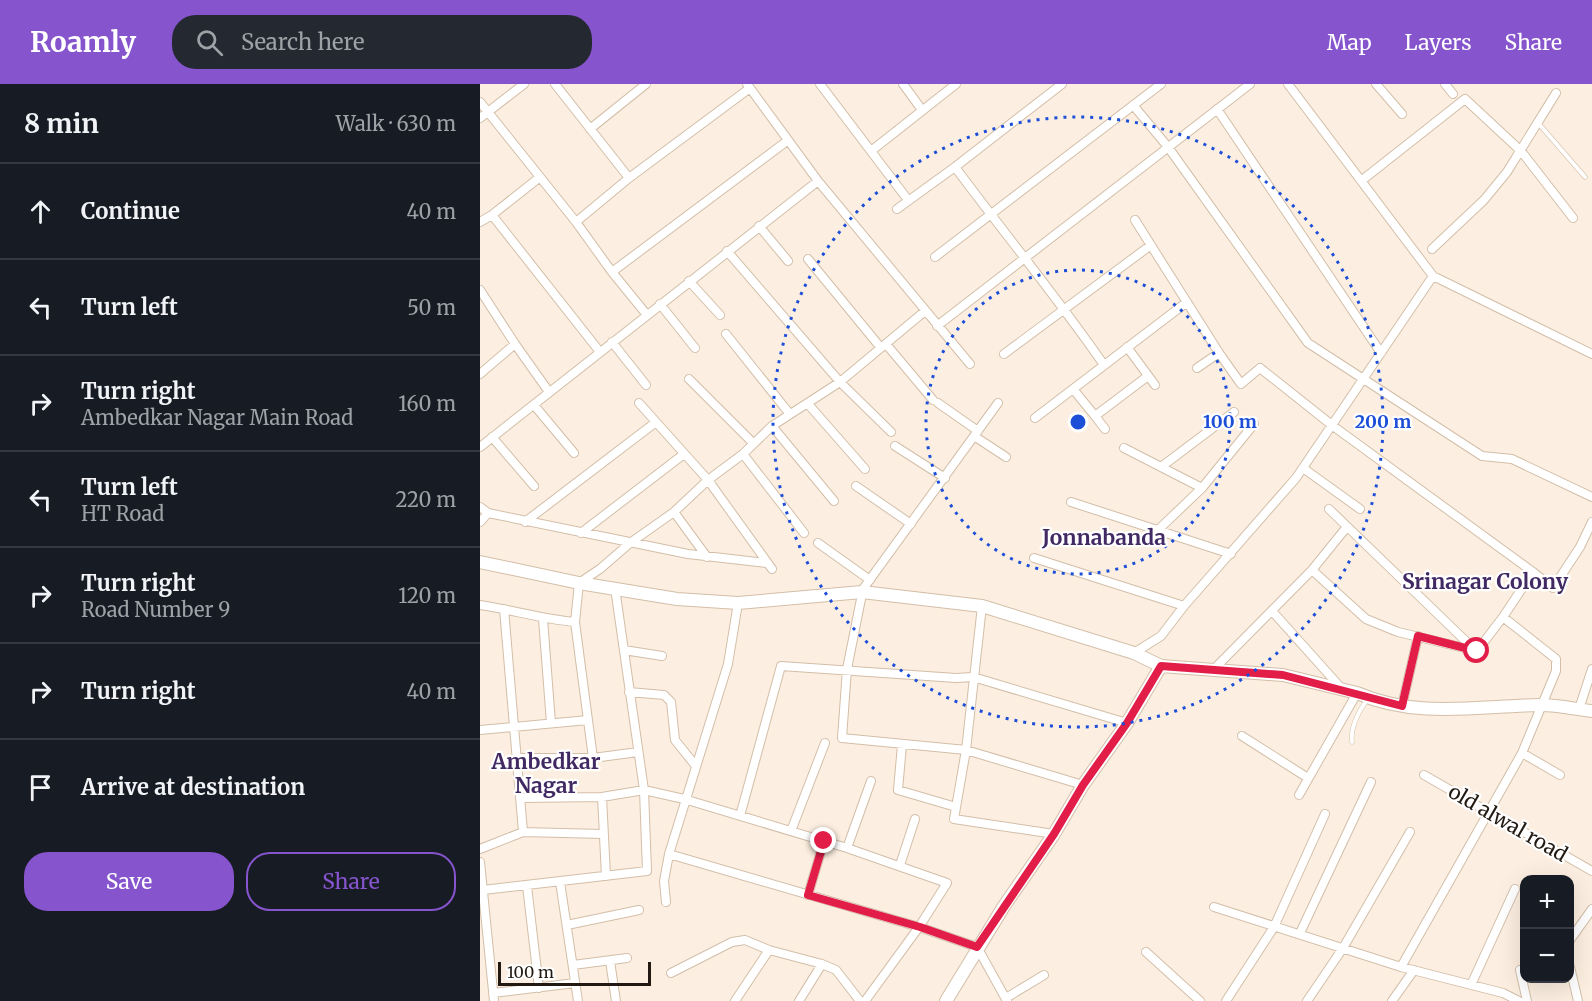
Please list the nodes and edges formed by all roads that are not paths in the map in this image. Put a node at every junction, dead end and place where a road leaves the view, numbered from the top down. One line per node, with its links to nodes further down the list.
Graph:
1 (524, 84): 20 (street)
2 (555, 84): 24 (street)
3 (646, 84): 24 (street)
4 (820, 84): 27 (street)
5 (903, 84): 19 (street)
6 (956, 84): 19 (street)
7 (1062, 84): 29 (street)
8 (1161, 84): 17 (street)
9 (1250, 84): 18 (street)
10 (1288, 84): 33 (street)
11 (1376, 84): 21 (street)
12 (1445, 84): 15 (street)
13 (749, 86): 25 (street); 32 (street)
14 (1556, 93): 23 (street)
15 (1453, 94)
16 (480, 102): 20 (street)
17 (1133, 105): 26 (street); 38 (street)
18 (1217, 109): 26 (street); 71 (street)
19 (922, 110): 27 (street)
20 (488, 112): 22 (street); 30 (street)
21 (1402, 114)
22 (480, 118)
23 (1538, 123): 28 (street); 31 (lane)
24 (590, 129): 32 (street)
25 (787, 141): 34 (street); 51 (street)
26 (1168, 147): 48 (street); 80 (street)
27 (871, 151): 35 (street)
28 (1521, 151): 33 (street); 39 (street); 45 (street)
29 (955, 167): 35 (street); 38 (street)
30 (540, 177): 37 (street); 42 (street)
31 (1585, 177)
32 (629, 178): 42 (street)
33 (1361, 180): 52 (street)
34 (818, 181): 43 (street); 59 (street)
35 (908, 200): 36 (street)
36 (897, 208)
37 (492, 215): 41 (street); 69 (street)
38 (990, 215): 47 (street); 48 (street)
39 (1573, 218)
40 (1135, 220): 44 (street)
41 (480, 222)
42 (576, 222): 51 (street)
43 (759, 226): 46 (street); 50 (street)
44 (1151, 245): 55 (street); 58 (street)
45 (1432, 249)
46 (727, 251): 53 (street); 81 (street)
47 (935, 257)
48 (1024, 258): 58 (street); 62 (street)
49 (808, 259): 66 (street)
50 (788, 261)
51 (612, 272): 60 (street)
52 (1433, 276): 71 (street); 73 (street)
53 (689, 281): 57 (street); 61 (street)
54 (480, 290): 56 (street)
55 (1187, 302): 67 (street); 70 (street)
56 (483, 303): 65 (street)
57 (660, 304): 60 (street); 68 (street)
58 (1065, 309): 72 (street); 75 (street)
59 (925, 311): 62 (street); 66 (street)
60 (647, 315): 64 (street)
61 (720, 315)
62 (937, 326): 74 (street)
63 (726, 334): 91 (street)
64 (612, 342): 69 (street); 82 (street)
65 (515, 344): 77 (street); 85 (street)
66 (883, 346): 81 (street); 100 (street)
67 (1127, 347): 75 (street); 78 (street)
68 (695, 348)
69 (600, 352): 85 (street)
70 (1219, 353): 76 (street); 97 (street)
71 (1381, 353): 80 (street)
72 (1004, 354)
73 (1592, 354)
74 (970, 364)
75 (1104, 364): 84 (street)
76 (1197, 368)
77 (480, 374)
78 (1148, 376): 83 (street); 92 (street)
79 (689, 379): 102 (street)
80 (1363, 380): 97 (street); 118 (street)
81 (840, 382): 88 (street); 99 (street)
82 (646, 385)
83 (1155, 385)
84 (1073, 389): 92 (street); 93 (street)
85 (549, 392): 89 (street)
86 (639, 403): 94 (street)
87 (998, 403): 100 (street)
88 (808, 404): 91 (street); 112 (street)
89 (534, 405): 101 (street); 106 (street)
90 (1234, 412): 110 (street)
91 (789, 413): 96 (street)
92 (1095, 416): 98 (street)
93 (1035, 418)
94 (656, 422): 107 (street); 127 (street)
95 (1254, 424): 117 (street)
96 (772, 426): 102 (street); 119 (street)
97 (1333, 426): 111 (street); 141 (street)
98 (1105, 429)
99 (891, 432)
100 (976, 434): 109 (street); 113 (street)
101 (492, 437): 104 (street); 115 (street)
102 (753, 443): 108 (street)
103 (895, 446): 113 (street)
104 (480, 447)
105 (1124, 448): 110 (street)
106 (574, 453)
107 (684, 454): 114 (street); 132 (street)
108 (743, 454): 114 (street); 133 (street)
109 (1006, 457)
110 (1161, 467): 117 (street)
111 (1303, 468): 122 (street); 136 (street)
112 (865, 470)
113 (945, 478): 129 (street)
114 (708, 480): 124 (street); 137 (street)
115 (534, 486)
116 (856, 486): 129 (street)
117 (1202, 488): 131 (street)
118 (1592, 497)
119 (834, 501)
120 (1071, 502): 131 (street)
121 (480, 507): 125 (street)
122 (1360, 508)
123 (1329, 509): 130 (street)
124 (675, 512): 134 (street); 137 (street)
125 (488, 513): 126 (street); 127 (street)
126 (480, 522)
127 (525, 522): 132 (street)
128 (1592, 522): 141 (street)
129 (911, 524): 142 (street)
130 (1347, 528): 140 (street); 157 (street)
131 (1159, 529): 136 (street)
132 (581, 533): 134 (street)
133 (804, 533)
134 (630, 543): 137 (street); 143 (street)
135 (818, 543): 142 (street)
136 (1231, 554): 149 (street)
137 (707, 557)
138 (1034, 558): 149 (street)
139 (480, 562): 143 (street)
140 (1312, 570): 151 (street); 155 (street)
141 (1533, 572): 152 (street)
142 (870, 580): 145 (street)
143 (579, 583): 144 (street); 154 (street)
144 (615, 588): 146 (street); 156 (street)
145 (862, 592): 146 (street); 148 (street); 161 (street)
146 (738, 603): 184 (street)
147 (480, 606): 150 (street)
148 (982, 606): 158 (street); 164 (street)
149 (1184, 606): 158 (street)
150 (504, 609): 153 (street); 173 (street)
151 (1272, 611): 163 (street); 166 (street)
152 (1503, 617): 157 (street); 167 (street)
153 (543, 619): 154 (street); 171 (street)
154 (575, 622): 170 (street)
155 (1418, 636): 157 (street); 168 (street)
156 (624, 650): 159 (street); 165 (street)
157 (1477, 651)
158 (1134, 653): 160 (street)
159 (662, 656)
160 (1161, 666): 163 (street); 172 (street)
161 (847, 669): 164 (street); 178 (street); 199 (street)
162 (1592, 669): 169 (street)
163 (1212, 671): 166 (street)
164 (973, 677): 172 (street); 179 (street)
165 (629, 692): 180 (street); 184 (street)
166 (1356, 694): 168 (street); 176 (lane); 187 (street)
167 (1543, 705): 168 (street); 169 (street); 181 (street)
168 (1402, 706)
169 (1586, 710)
170 (588, 720): 171 (street); 183 (street)
171 (551, 723): 173 (street)
172 (1127, 723): 190 (street)
173 (514, 727): 174 (street); 182 (street)
174 (480, 730)
175 (1242, 736): 187 (street)
176 (1352, 742)
177 (825, 743): 201 (street)
178 (902, 745): 179 (street); 196 (street)
179 (966, 750): 190 (street); 196 (street)
180 (638, 752): 183 (street); 191 (street)
181 (1522, 753): 185 (street); 197 (street)
182 (517, 758): 183 (street); 194 (street)
183 (593, 758)
184 (695, 765): 195 (street)
185 (1560, 775)
186 (1424, 776): 197 (street, old alwal road)
187 (1308, 778): 192 (street)
188 (871, 781): 207 (street)
189 (1371, 782): 227 (street)
190 (1083, 785): 205 (street)
191 (644, 790): 193 (street); 195 (street); 214 (street)
192 (1299, 795)
193 (602, 797): 194 (street); 204 (street)
194 (520, 798): 202 (street)
195 (684, 799): 199 (street); 209 (street)
196 (956, 807): 205 (street)
197 (1489, 812): 212 (street, old alwal road); 237 (street)
198 (1324, 814): 226 (street)
199 (740, 816): 201 (street)
200 (915, 819): 211 (street)
201 (791, 831): 206 (street)
202 (523, 832): 204 (street); 208 (street)
203 (1410, 832): 230 (street)
204 (603, 834): 214 (street)
205 (1054, 834): 229 (street)
206 (824, 841): 207 (street); 219 (street)
207 (846, 848): 211 (street)
208 (480, 849)
209 (669, 854): 219 (street); 220 (street)
210 (480, 862): 213 (street)
211 (900, 865): 225 (street)
212 (1592, 871)
213 (481, 875): 218 (street)
214 (606, 876): 215 (street)
215 (560, 882): 216 (street); 224 (street)
216 (526, 886): 218 (street); 245 (street)
217 (1515, 889): 244 (street)
218 (483, 890): 246 (street)
219 (808, 895): 225 (street)
220 (666, 902)
221 (1214, 906): 226 (street)
222 (1592, 909): 228 (street)
223 (639, 910): 224 (street)
224 (567, 925): 236 (street)
225 (920, 927): 229 (street); 255 (street)
226 (1274, 927): 227 (street); 258 (street)
227 (1300, 933): 230 (street)
228 (1574, 933)
229 (977, 947): 249 (street); 256 (street)
230 (1342, 948): 237 (street); 259 (street)
231 (769, 950): 235 (street); 239 (street); 252 (street)
232 (1146, 952): 257 (street)
233 (627, 958): 234 (street)
234 (610, 961): 236 (street); 251 (street)
235 (822, 964): 253 (street); 254 (street)
236 (573, 965): 241 (street)
237 (1401, 967): 238 (street)
238 (1414, 970): 244 (street); 248 (street)
239 (671, 973)
240 (1044, 975): 249 (street)
241 (575, 983): 245 (street); 250 (street)
242 (1523, 983): 261 (street)
243 (1573, 983): 262 (street)
244 (1471, 985): 247 (street)
245 (539, 988): 246 (street)
246 (494, 997)
247 (1500, 997): 260 (street)
248 (1397, 999)
249 (1007, 1000)
250 (578, 1001)
251 (616, 1001)
252 (735, 1001)
253 (799, 1001)
254 (860, 1001)
255 (865, 1001)
256 (946, 1001)
257 (1200, 1001)
258 (1226, 1001)
259 (1307, 1001)
260 (1519, 1001)
261 (1527, 1001)
262 (1578, 1001)

